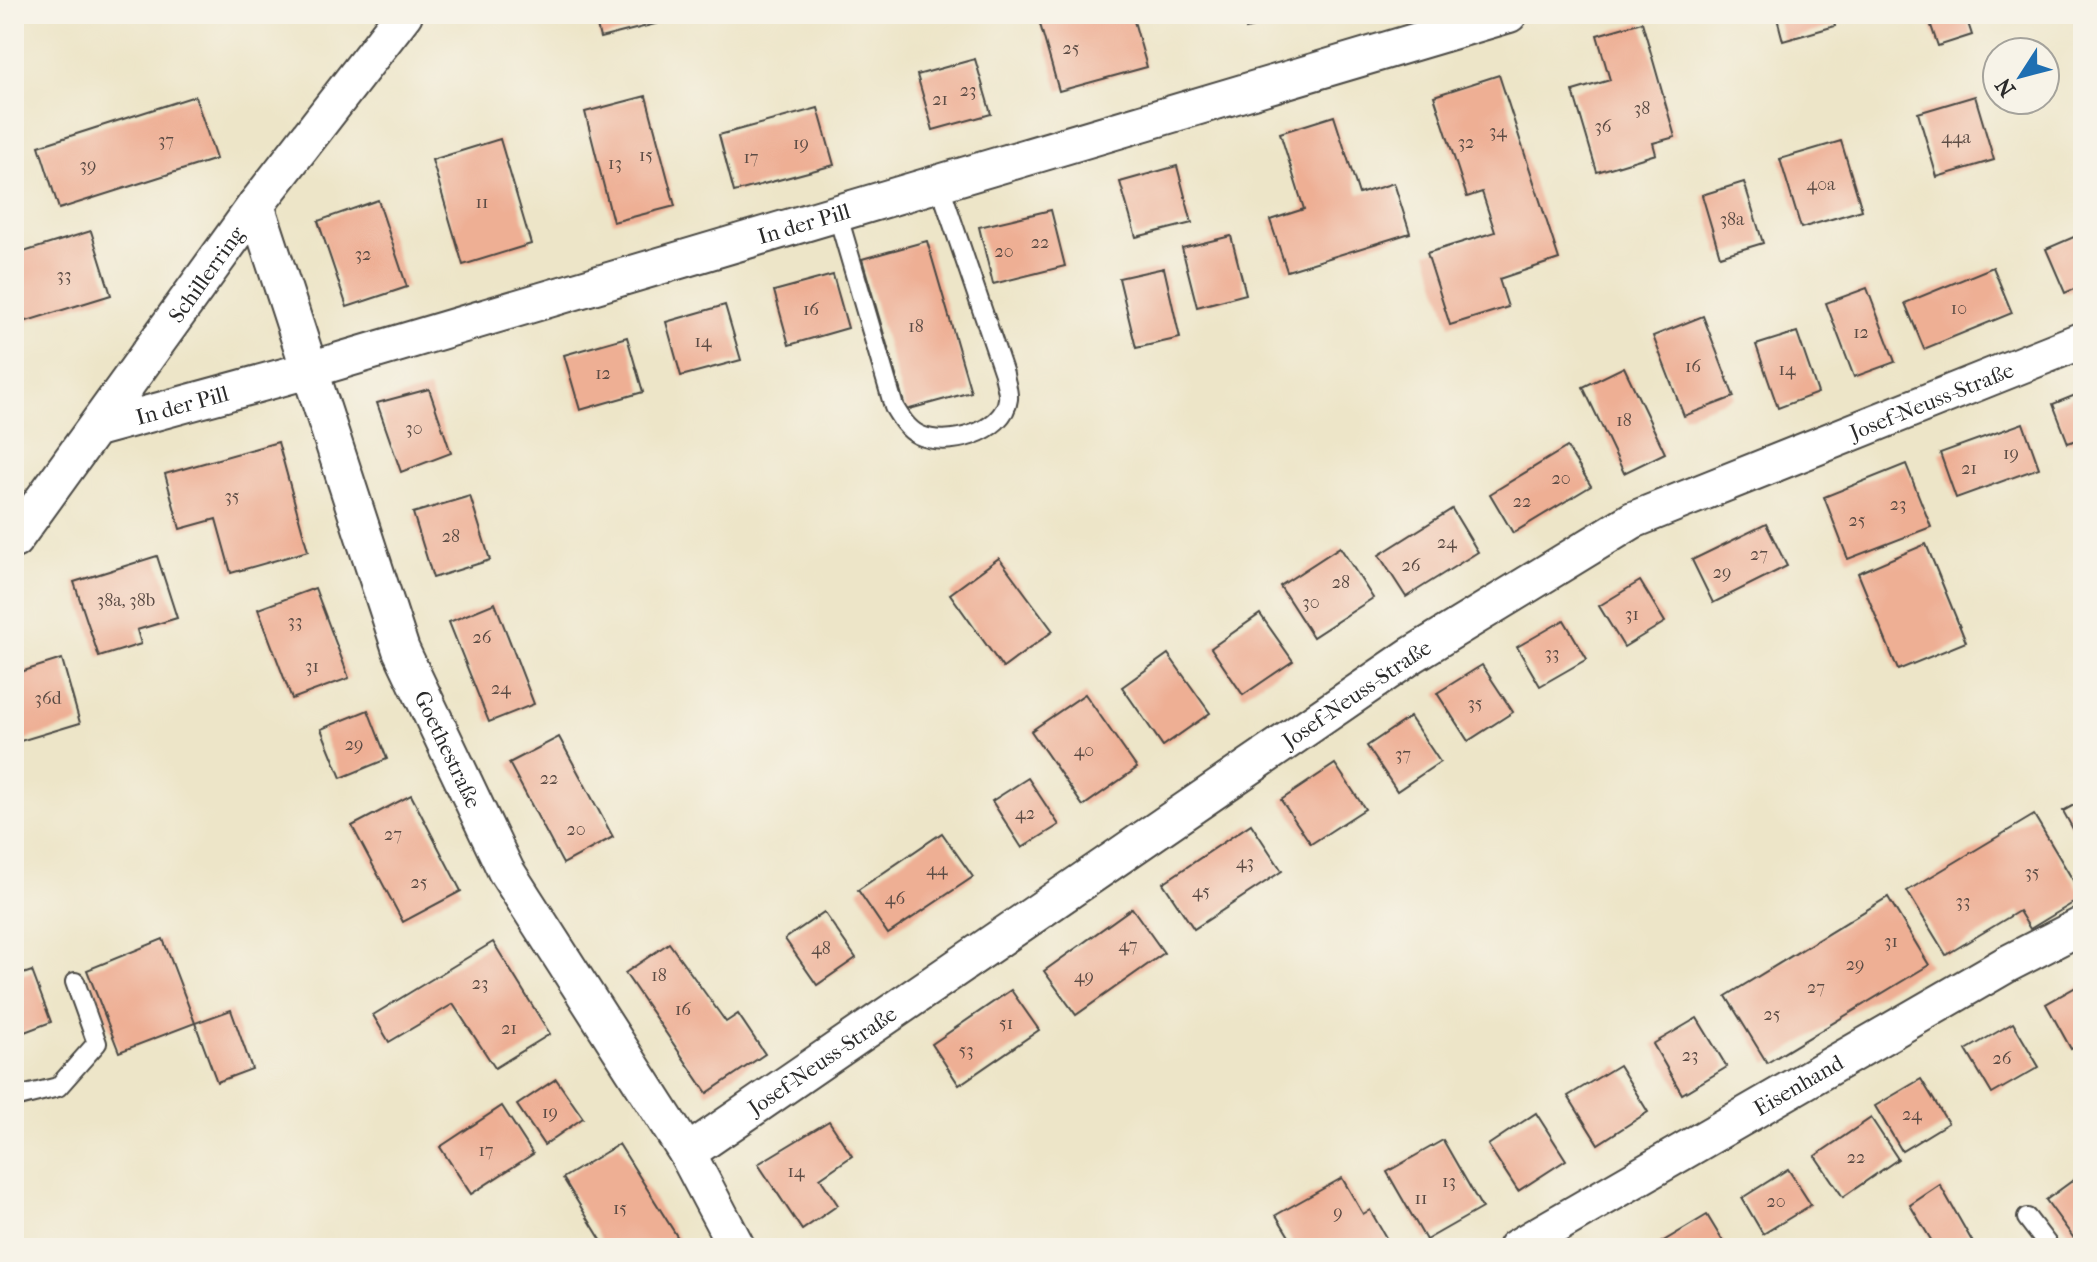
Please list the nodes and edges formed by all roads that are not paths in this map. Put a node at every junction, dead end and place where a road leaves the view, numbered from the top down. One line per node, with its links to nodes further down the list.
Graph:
1 (404, 14): 4 (street, Schillerring)
2 (1509, 14): 3 (street, In der Pill)
3 (939, 183): 5 (street, In der Pill); 5 (lane)
4 (256, 205): 7 (street, Goethestraße); 8 (street, Schillerring)
5 (837, 213): 7 (street, In der Pill)
6 (2083, 340): 13 (street, Josef-Neuss-Straße)
7 (309, 370): 8 (street, In der Pill); 13 (street, Goethestraße)
8 (97, 428): 9 (street, Schillerring)
9 (14, 540)
10 (2083, 925): 16 (street, Eisenhand)
11 (75, 982): 12 (lane)
12 (14, 1098)
13 (687, 1153): 15 (street, Goethestraße)
14 (2027, 1218): 17 (lane)
15 (737, 1248)
16 (1516, 1248)
17 (2050, 1248)

